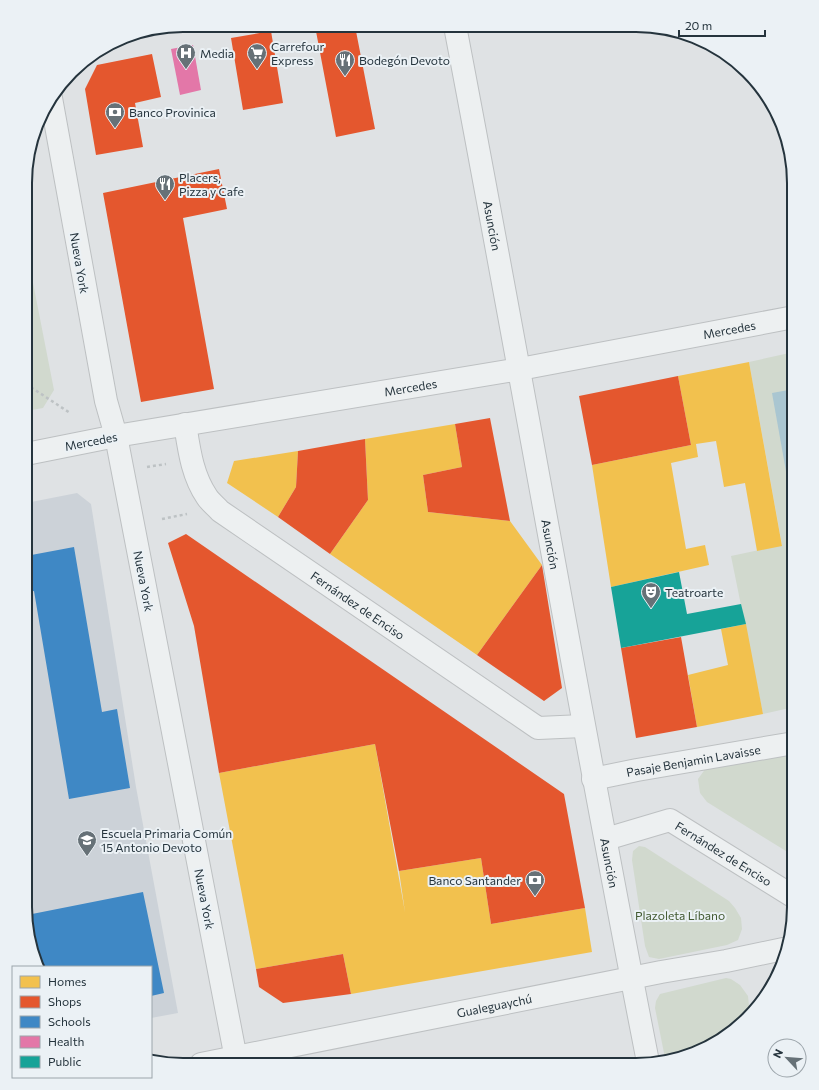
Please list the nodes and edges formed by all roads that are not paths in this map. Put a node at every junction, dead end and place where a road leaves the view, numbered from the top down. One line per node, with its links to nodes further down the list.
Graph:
1 (456, 32): 4 (street, Asunción)
2 (52, 106): 6 (street, Nueva York)
3 (787, 318): 4 (street, Mercedes)
4 (520, 369): 5 (street, Mercedes); 8 (street, Asunción)
5 (185, 424): 6 (street, Mercedes); 8 (street, Fernández de Enciso)
6 (116, 436): 7 (street, Mercedes); 15 (street, Nueva York)
7 (32, 453)
8 (583, 726): 10 (street, Asunción)
9 (787, 744): 10 (street, Pasaje Benjamin Lavaisse)
10 (593, 780): 11 (street, Asunción)
11 (606, 839): 12 (street, Fernández de Enciso); 14 (street, Asunción)
12 (787, 893)
13 (781, 949): 14 (street, Gualeguaychú)
14 (631, 978): 16 (street, Gualeguaychú); 17 (street, Asunción)
15 (236, 1058)
16 (246, 1058)
17 (647, 1058)

